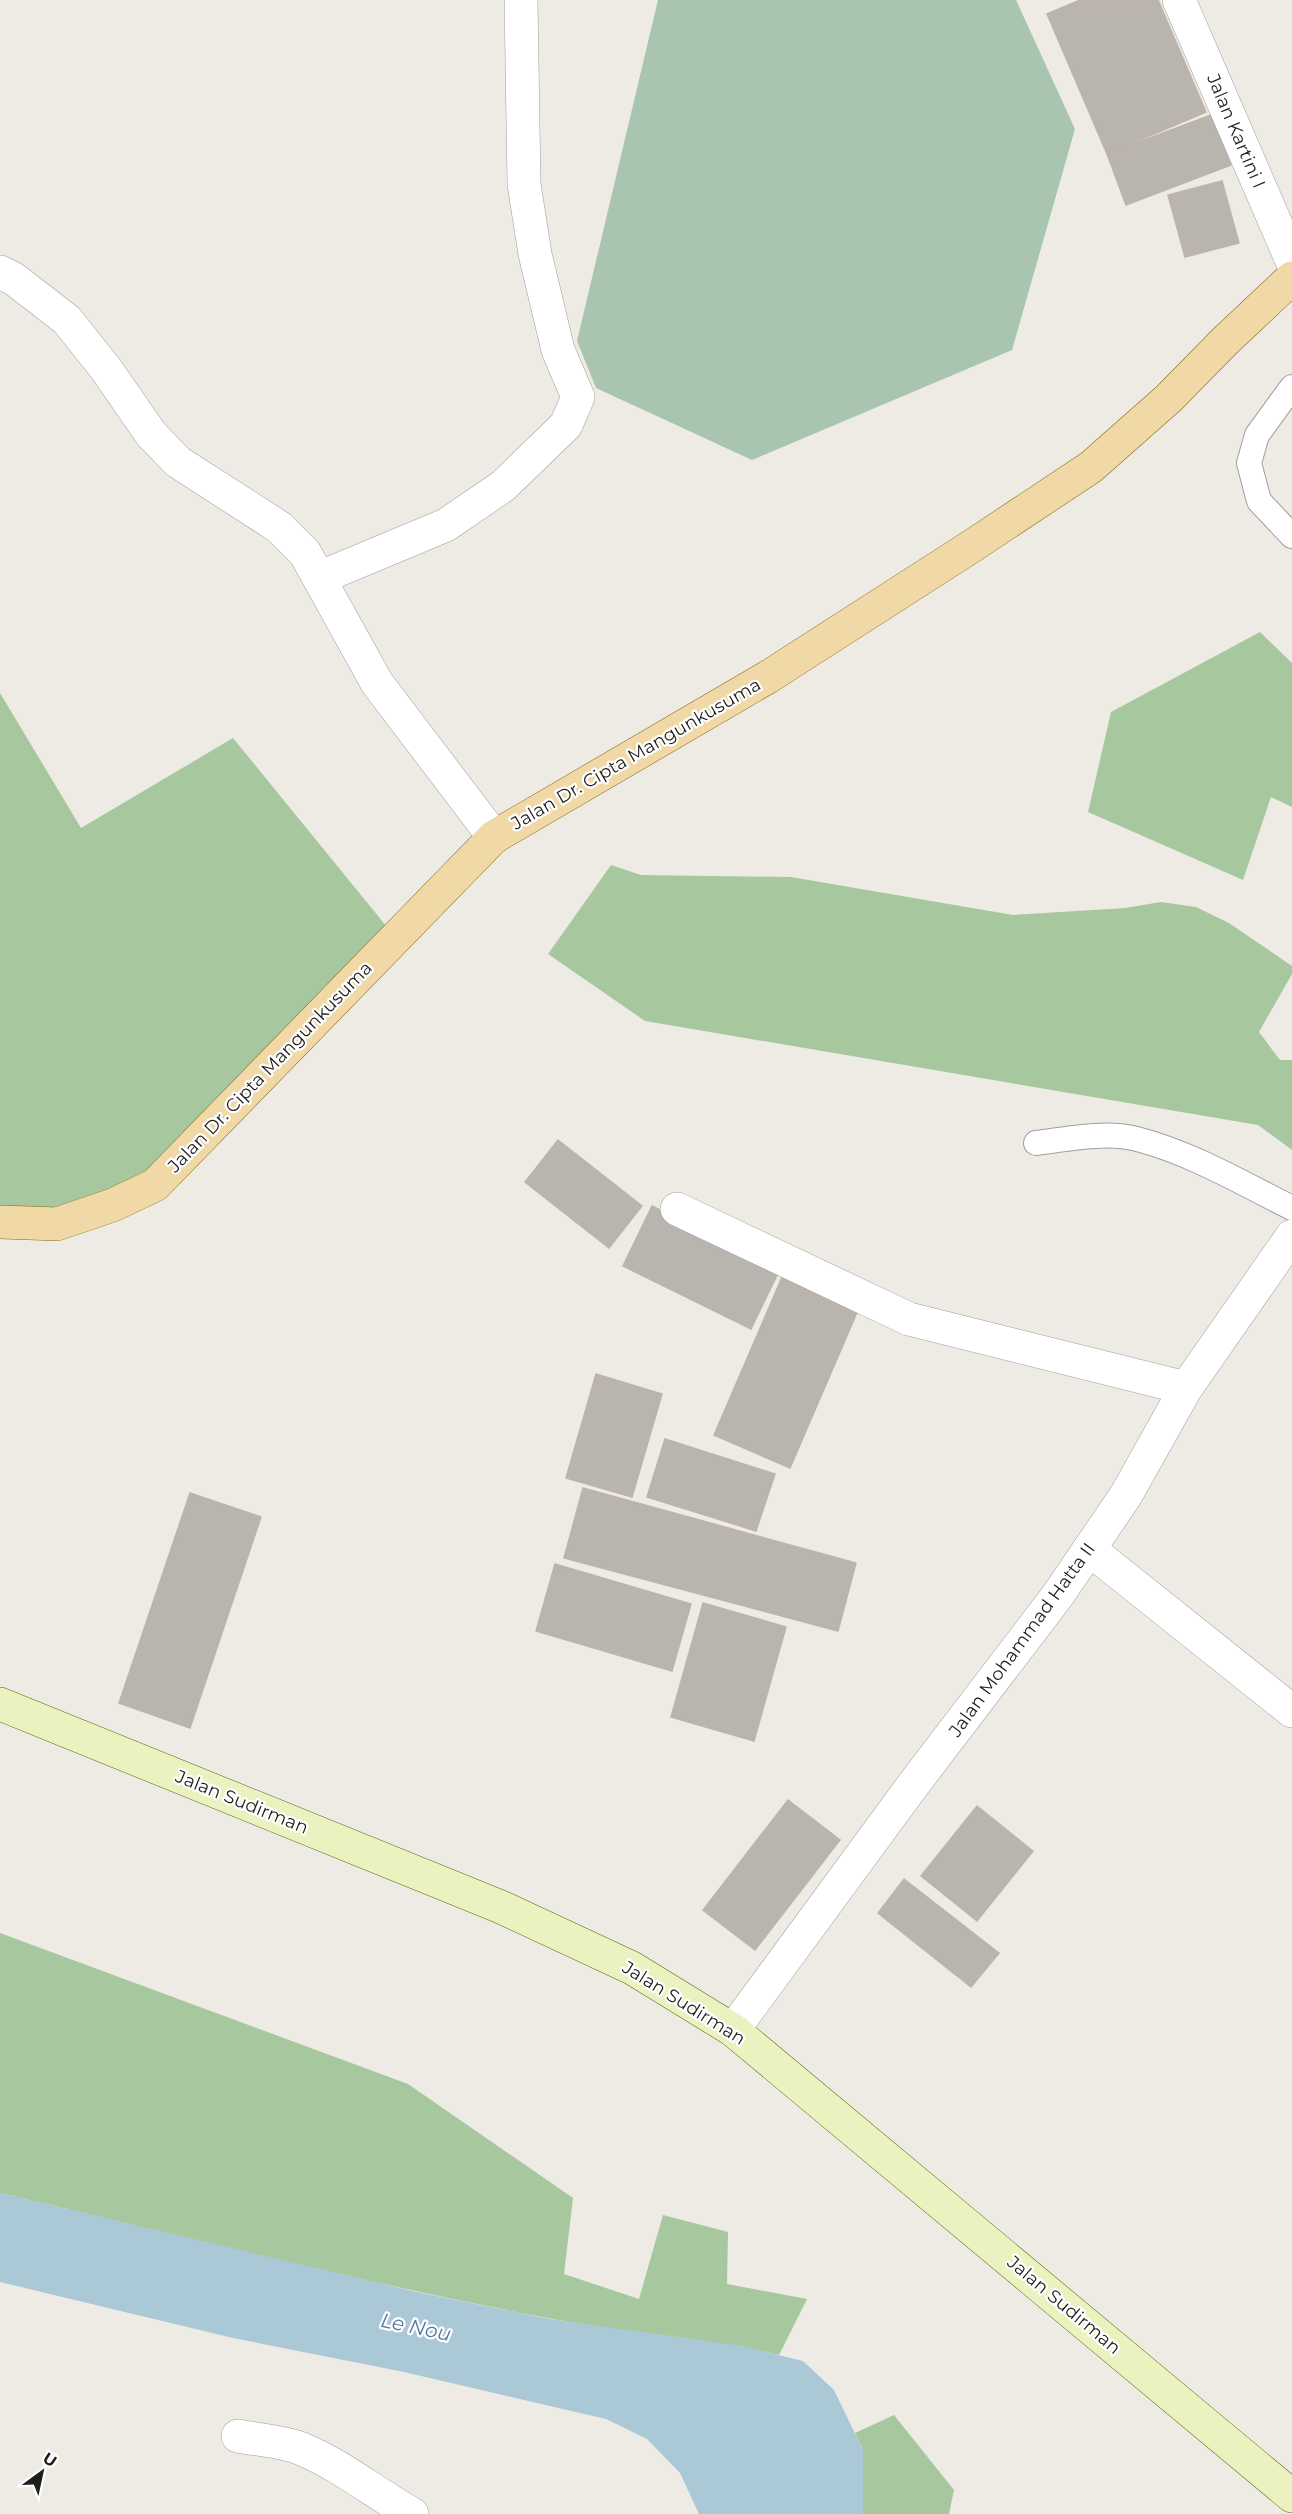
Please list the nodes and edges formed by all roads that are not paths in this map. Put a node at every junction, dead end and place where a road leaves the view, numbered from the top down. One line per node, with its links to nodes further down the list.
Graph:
1 (521, 0): 8 (street)
2 (1179, 0): 3 (street, Jalan Kartini I)
3 (1292, 261)
4 (0, 272): 8 (street)
5 (1292, 278): 9 (main road, Jalan Dr. Cipta Mangunkusuma)
6 (1292, 387): 7 (lane)
7 (1292, 536)
8 (320, 579): 9 (street)
9 (494, 837): 13 (main road, Jalan Dr. Cipta Mangunkusuma)
10 (1036, 1143): 11 (lane)
11 (1292, 1208)
12 (677, 1209): 15 (street)
13 (0, 1222)
14 (1292, 1236): 15 (street, Jalan Mohammad Hatta II)
15 (1186, 1389): 16 (street, Jalan Mohammad Hatta II)
16 (1089, 1549): 18 (street); 19 (street, Jalan Mohammad Hatta II)
17 (0, 1704): 19 (street, Jalan Sudirman)
18 (1292, 1712)
19 (733, 2030): 21 (street, Jalan Sudirman)
20 (238, 2436): 22 (street)
21 (1292, 2496)
22 (391, 2509)

